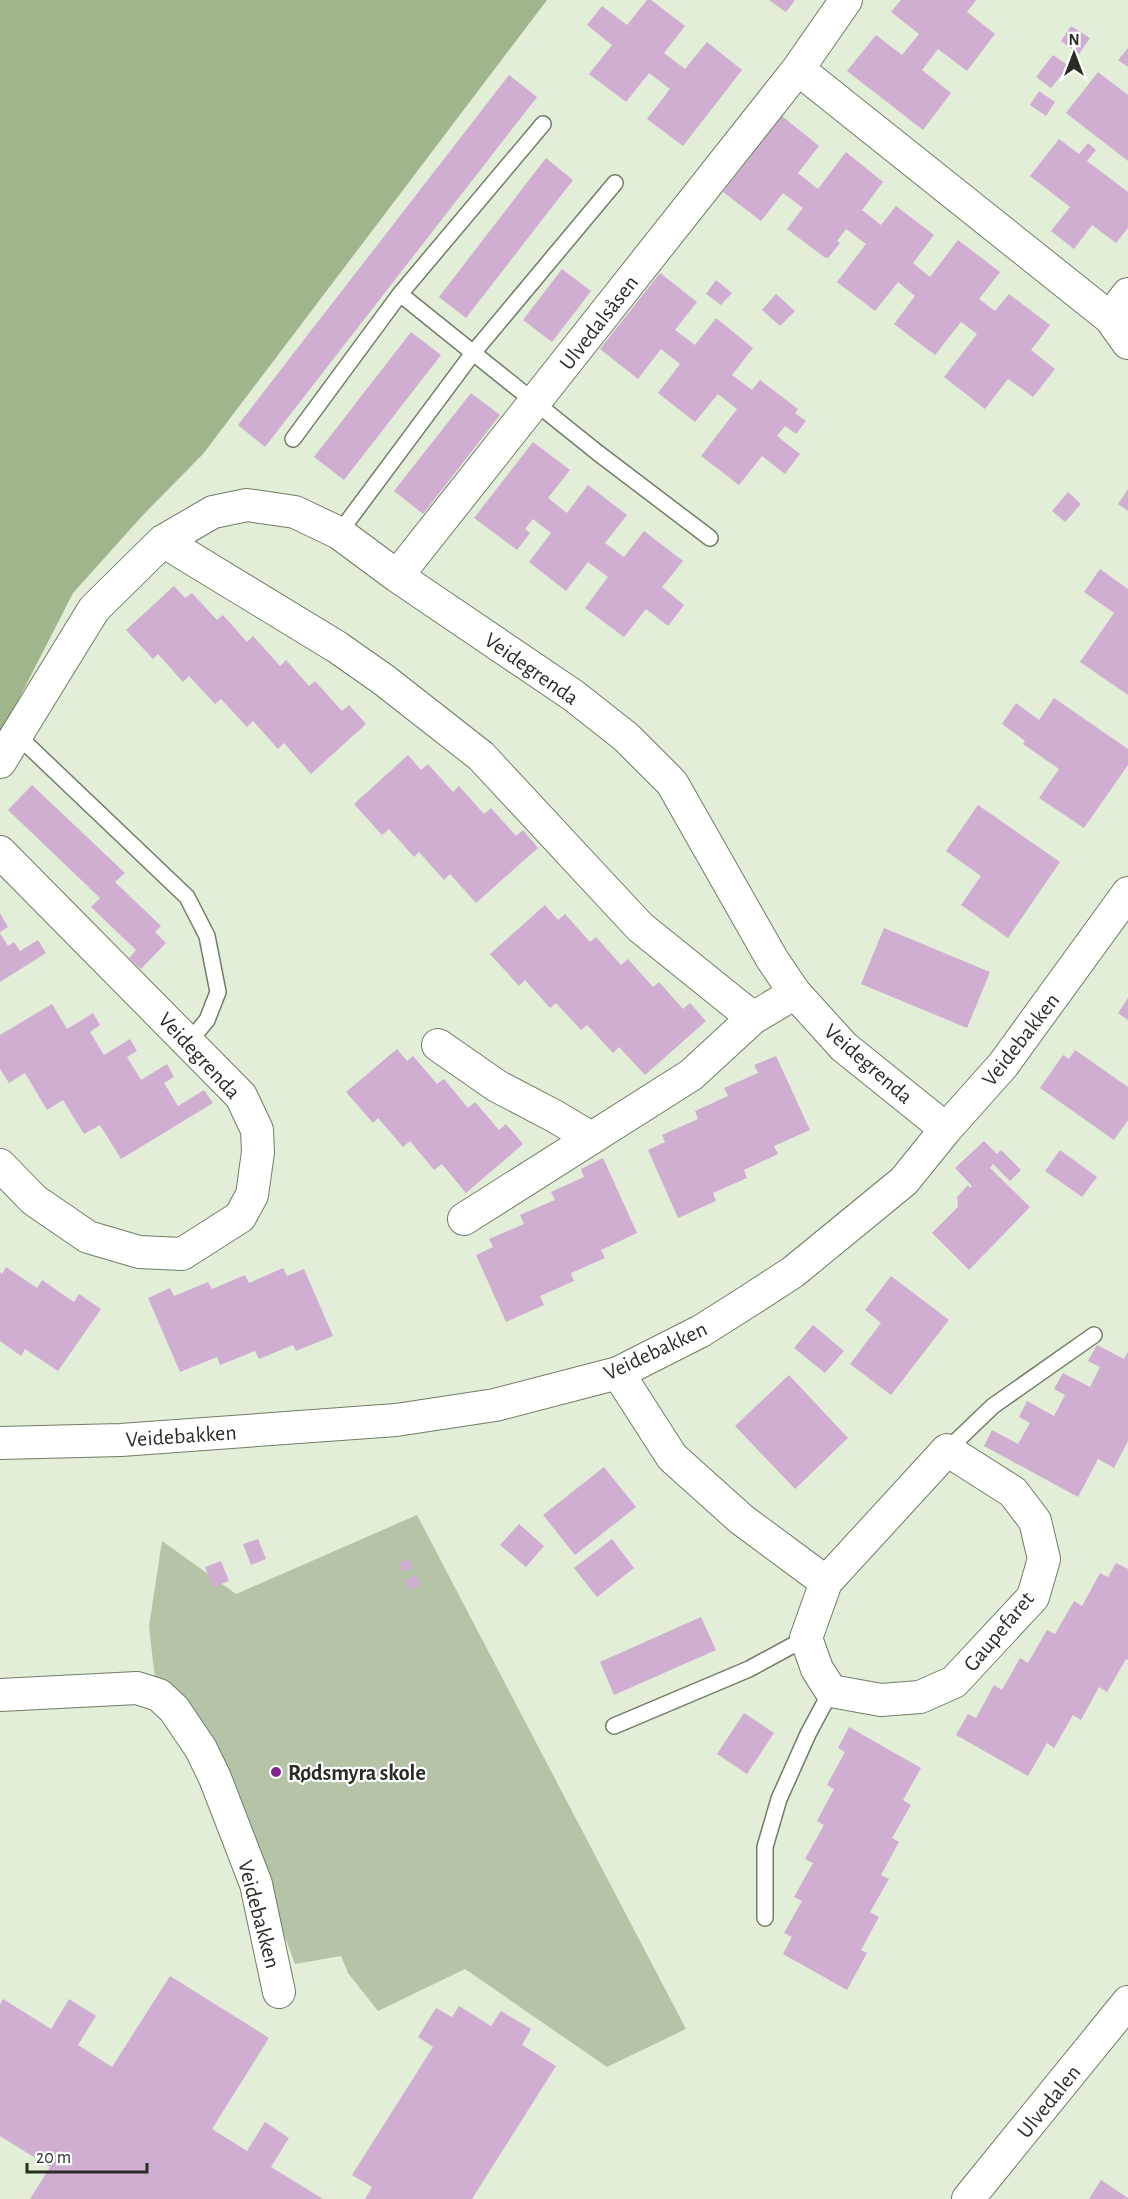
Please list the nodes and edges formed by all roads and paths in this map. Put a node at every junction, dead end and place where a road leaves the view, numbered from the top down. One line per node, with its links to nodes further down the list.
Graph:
1 (846, 0): 2 (street, Ulvedalsåsen)
2 (798, 69): 6 (street); 8 (street, Ulvedalsåsen)
3 (543, 124): 5 (lane)
4 (615, 183): 7 (lane)
5 (400, 294): 7 (lane); 9 (lane)
6 (1122, 319)
7 (473, 352): 8 (lane); 10 (lane)
8 (535, 401): 11 (lane); 13 (street, Ulvedalsåsen)
9 (293, 439)
10 (339, 533): 12 (street, Veidegrenda); 13 (street, Veidegrenda)
11 (710, 538)
12 (163, 541): 14 (street, Veidegrenda); 19 (street)
13 (397, 576): 18 (street, Veidegrenda)
14 (17, 735): 15 (street, Veidegrenda); 20 (lane)
15 (0, 762)
16 (0, 852): 20 (street, Veidegrenda)
17 (1128, 893): 22 (street, Veidebakken)
18 (795, 993): 19 (street); 22 (street, Veidegrenda)
19 (753, 1018): 23 (street)
20 (189, 1042): 24 (street, Veidegrenda)
21 (438, 1045): 23 (street)
22 (946, 1129): 27 (street, Veidebakken)
23 (591, 1138): 25 (street)
24 (0, 1165)
25 (464, 1219)
26 (1094, 1335): 29 (lane)
27 (618, 1373): 28 (street, Veidebakken); 30 (street)
28 (0, 1443)
29 (947, 1450): 30 (street); 32 (street, Gaupefaret)
30 (826, 1582): 31 (street)
31 (806, 1638): 32 (street); 34 (lane)
32 (831, 1691): 35 (lane)
33 (0, 1695): 36 (street, Veidebakken)
34 (614, 1726)
35 (765, 1918)
36 (279, 1992)
37 (1128, 2002): 38 (street, Ulvedalen)
38 (968, 2199)

